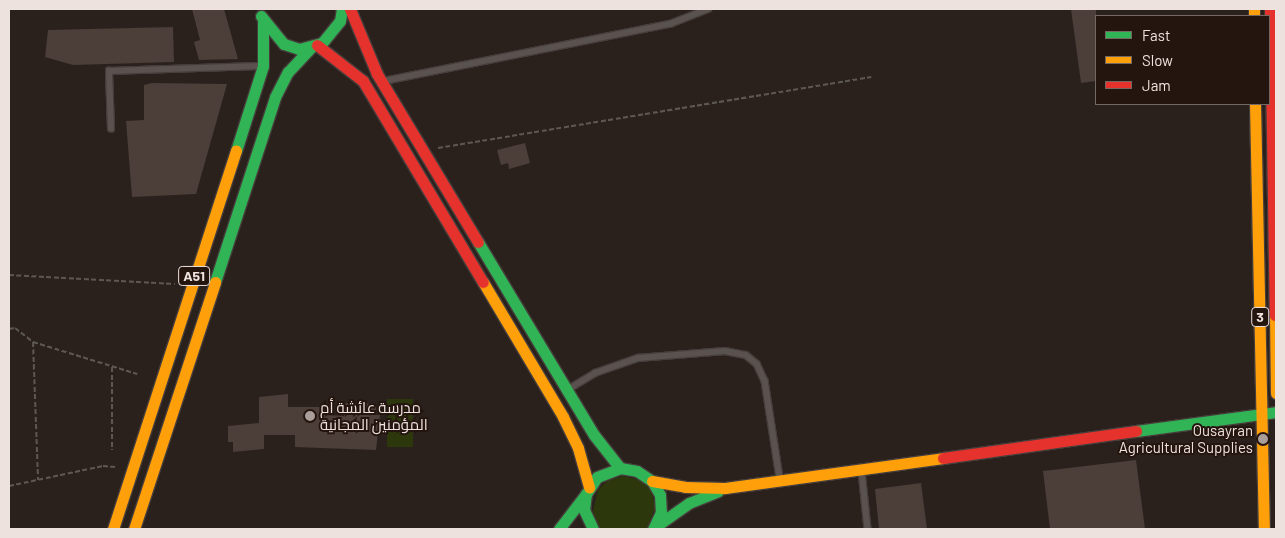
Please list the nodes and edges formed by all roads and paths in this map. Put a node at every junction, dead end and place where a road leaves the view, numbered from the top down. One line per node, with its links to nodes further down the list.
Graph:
1 (259, 9): 6 (main road, A51)
2 (342, 9): 8 (main road, A51)
3 (350, 9): 11 (main road)
4 (708, 9): 11 (lane)
5 (1270, 9): 7 (main road, 3)
6 (263, 22): 8 (main road, A51); 9 (main road, A51)
7 (1270, 38): 12 (main road, 3)
8 (314, 46): 37 (main road); 41 (main road, A51)
9 (263, 66): 14 (lane); 17 (main road, A51)
10 (871, 77): 15 (path)
11 (382, 82): 15 (main road)
12 (1274, 99): 19 (main road, 3)
13 (1255, 105): 18 (main road, 3)
14 (111, 129)
15 (423, 150): 24 (main road)
16 (9, 276): 17 (path)
17 (190, 289): 29 (main road, A51)
18 (1259, 302): 19 (main road); 27 (main road, 3)
19 (1274, 302): 25 (main road, 3)
20 (9, 329): 21 (path)
21 (33, 342): 22 (path); 32 (path)
22 (112, 366): 23 (path); 28 (path)
23 (137, 374)
24 (567, 390): 30 (main road); 33 (lane)
25 (1276, 393)
26 (1276, 412): 27 (main road)
27 (1262, 414): 31 (main road); 38 (main road, 3)
28 (112, 450)
29 (133, 468): 32 (path); 40 (main road, A51)
30 (620, 468): 34 (main road); 37 (main road)
31 (861, 469): 33 (main road); 45 (lane)
32 (38, 480): 35 (path)
33 (780, 480): 36 (main road)
34 (652, 481): 36 (main road); 44 (main road)
35 (9, 486)
36 (725, 488): 44 (main road)
37 (588, 491): 42 (main road); 43 (main road)
38 (1264, 513): 39 (main road); 46 (main road, 3)
39 (1276, 513)
40 (113, 529)
41 (134, 529)
42 (559, 529)
43 (593, 529)
44 (654, 529)
45 (868, 529)
46 (1264, 529)

